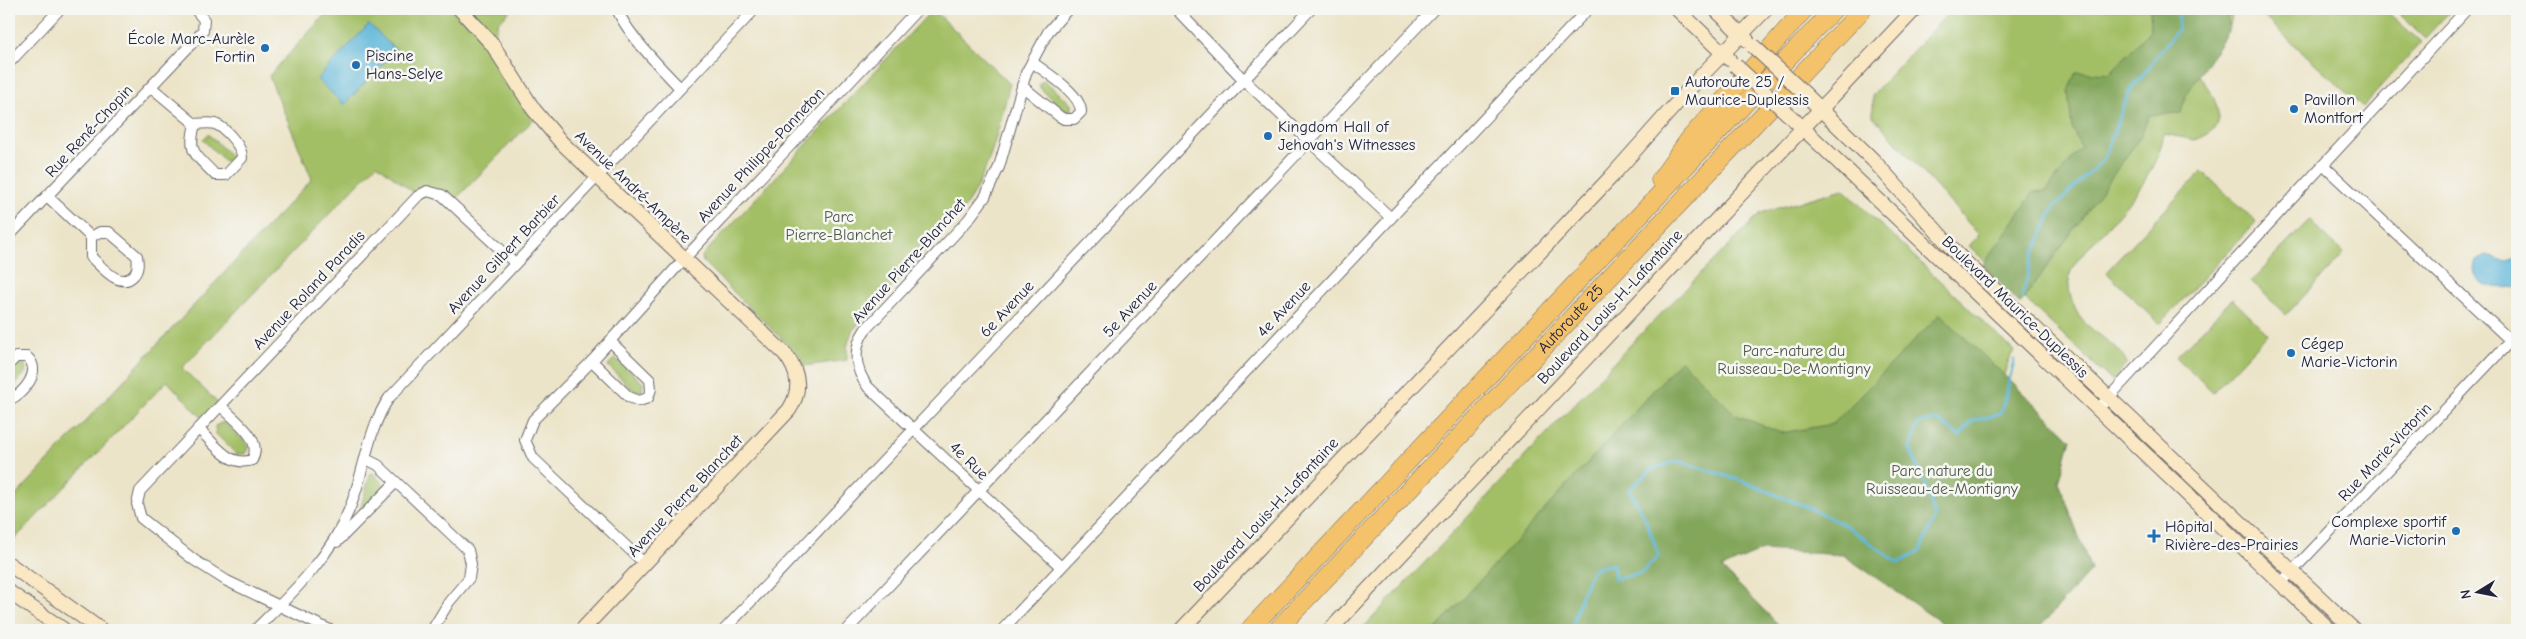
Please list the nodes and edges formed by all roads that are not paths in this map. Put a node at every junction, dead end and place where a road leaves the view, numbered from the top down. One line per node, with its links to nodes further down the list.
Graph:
1 (60, 9): 23 (street)
2 (195, 9): 26 (street, Rue René-Chopin)
3 (460, 9): 33 (street, Avenue André-Ampère)
4 (617, 9): 27 (street)
5 (754, 9): 27 (street, Avenue Gilbert Barbier)
6 (918, 9): 39 (street, Avenue Philippe-Panneton)
7 (1068, 9): 22 (street, Avenue Pierre-Blanchet)
8 (1176, 9): 24 (street)
9 (1311, 9): 24 (street, 6e Avenue)
10 (1434, 9): 31 (street, 5e Avenue)
11 (1588, 9): 35 (street, 4e Avenue)
12 (1676, 9): 21 (street, Boulevard Maurice-Duplessis)
13 (1715, 9): 20 (street, Boulevard Maurice-Duplessis)
14 (1766, 9): 20 (street, Boulevard Louis-H.-Lafontaine)
15 (1804, 9): 38 (highway)
16 (1834, 9): 38 (highway, Autoroute 25)
17 (1863, 9): 75 (highway, Autoroute 25)
18 (1916, 9): 28 (street, Boulevard Louis-H.-Lafontaine)
19 (2468, 9): 32 (street)
20 (1741, 34): 21 (street, Boulevard Louis-H.-Lafontaine); 28 (street, Boulevard Maurice-Duplessis, bridge)
21 (1723, 53): 30 (street, Boulevard Maurice-Duplessis, bridge); 73 (street, Boulevard Louis-H.-Lafontaine)
22 (1032, 62): 25 (street, Avenue Pierre-Blanchet); 25 (street)
23 (9, 63)
24 (1244, 80): 31 (street); 52 (street, 6e Avenue)
25 (1022, 86): 45 (street, Avenue Pierre-Blanchet)
26 (151, 87): 29 (street); 34 (street, Rue René-Chopin)
27 (680, 88): 33 (street, Avenue Gilbert Barbier)
28 (1821, 109): 30 (street, Boulevard Louis-H.-Lafontaine); 47 (street, Boulevard Maurice-Duplessis)
29 (195, 124): 29 (street)
30 (1803, 129): 50 (street, Boulevard Maurice-Duplessis); 76 (street, Boulevard Louis-H.-Lafontaine)
31 (1309, 142): 35 (street); 55 (street, 5e Avenue)
32 (2323, 165): 41 (street, Rue Marie-Victorin); 47 (street)
33 (598, 177): 39 (street, Avenue André-Ampère); 40 (street, Avenue Gilbert Barbier)
34 (47, 196): 36 (street, Rue René-Chopin); 37 (street)
35 (1391, 218): 59 (street, 4e Avenue)
36 (9, 236)
37 (90, 237): 37 (street)
38 (1617, 239): 74 (highway, Autoroute 25)
39 (684, 259): 42 (street, Avenue Philippe-Panneton); 46 (street, Avenue André-Ampère)
40 (515, 263): 49 (street, Avenue Roland Paradis); 53 (street, Avenue Gilbert Barbier)
41 (2514, 338): 60 (street, Rue Marie-Victorin)
42 (610, 341): 43 (street, Avenue Philippe-Panneton); 43 (street)
43 (592, 361): 58 (street, Avenue Philippe-Panneton)
44 (9, 364): 48 (street)
45 (860, 373): 52 (street, 4e Rue)
46 (797, 377): 58 (street, Avenue Pierre Blanchet)
47 (2109, 398): 50 (street); 60 (street, Boulevard Maurice-Duplessis)
48 (9, 400)
49 (220, 406): 51 (street, Avenue Roland Paradis); 51 (street)
50 (2098, 409): 61 (street, Boulevard Maurice-Duplessis)
51 (198, 428): 63 (street, Avenue Roland Paradis)
52 (914, 429): 55 (street, 4e Rue); 70 (street, 6e Avenue)
53 (366, 459): 54 (street); 56 (street, Avenue Gilbert Barbier)
54 (396, 482): 56 (street, Avenue Gilbert Barbier); 68 (street)
55 (979, 491): 59 (street, 4e Rue); 71 (street, 5e Avenue)
56 (327, 552): 63 (street, Avenue Gilbert Barbier)
57 (9, 564): 65 (street)
58 (645, 564): 69 (street, Avenue Pierre Blanchet)
59 (1061, 568): 72 (street, 4e Avenue)
60 (2292, 571): 61 (street, Rue Marie-Victorin); 78 (street, Boulevard Maurice-Duplessis)
61 (2281, 583): 77 (street, Boulevard Maurice-Duplessis)
62 (9, 592): 64 (street)
63 (280, 605): 66 (street, Avenue Gilbert Barbier); 67 (street)
64 (64, 630)
65 (101, 630)
66 (255, 630)
67 (330, 630)
68 (432, 630)
69 (582, 630)
70 (724, 630)
71 (847, 630)
72 (1002, 630)
73 (1181, 630)
74 (1249, 630)
75 (1277, 630)
76 (1330, 630)
77 (2330, 630)
78 (2354, 630)

